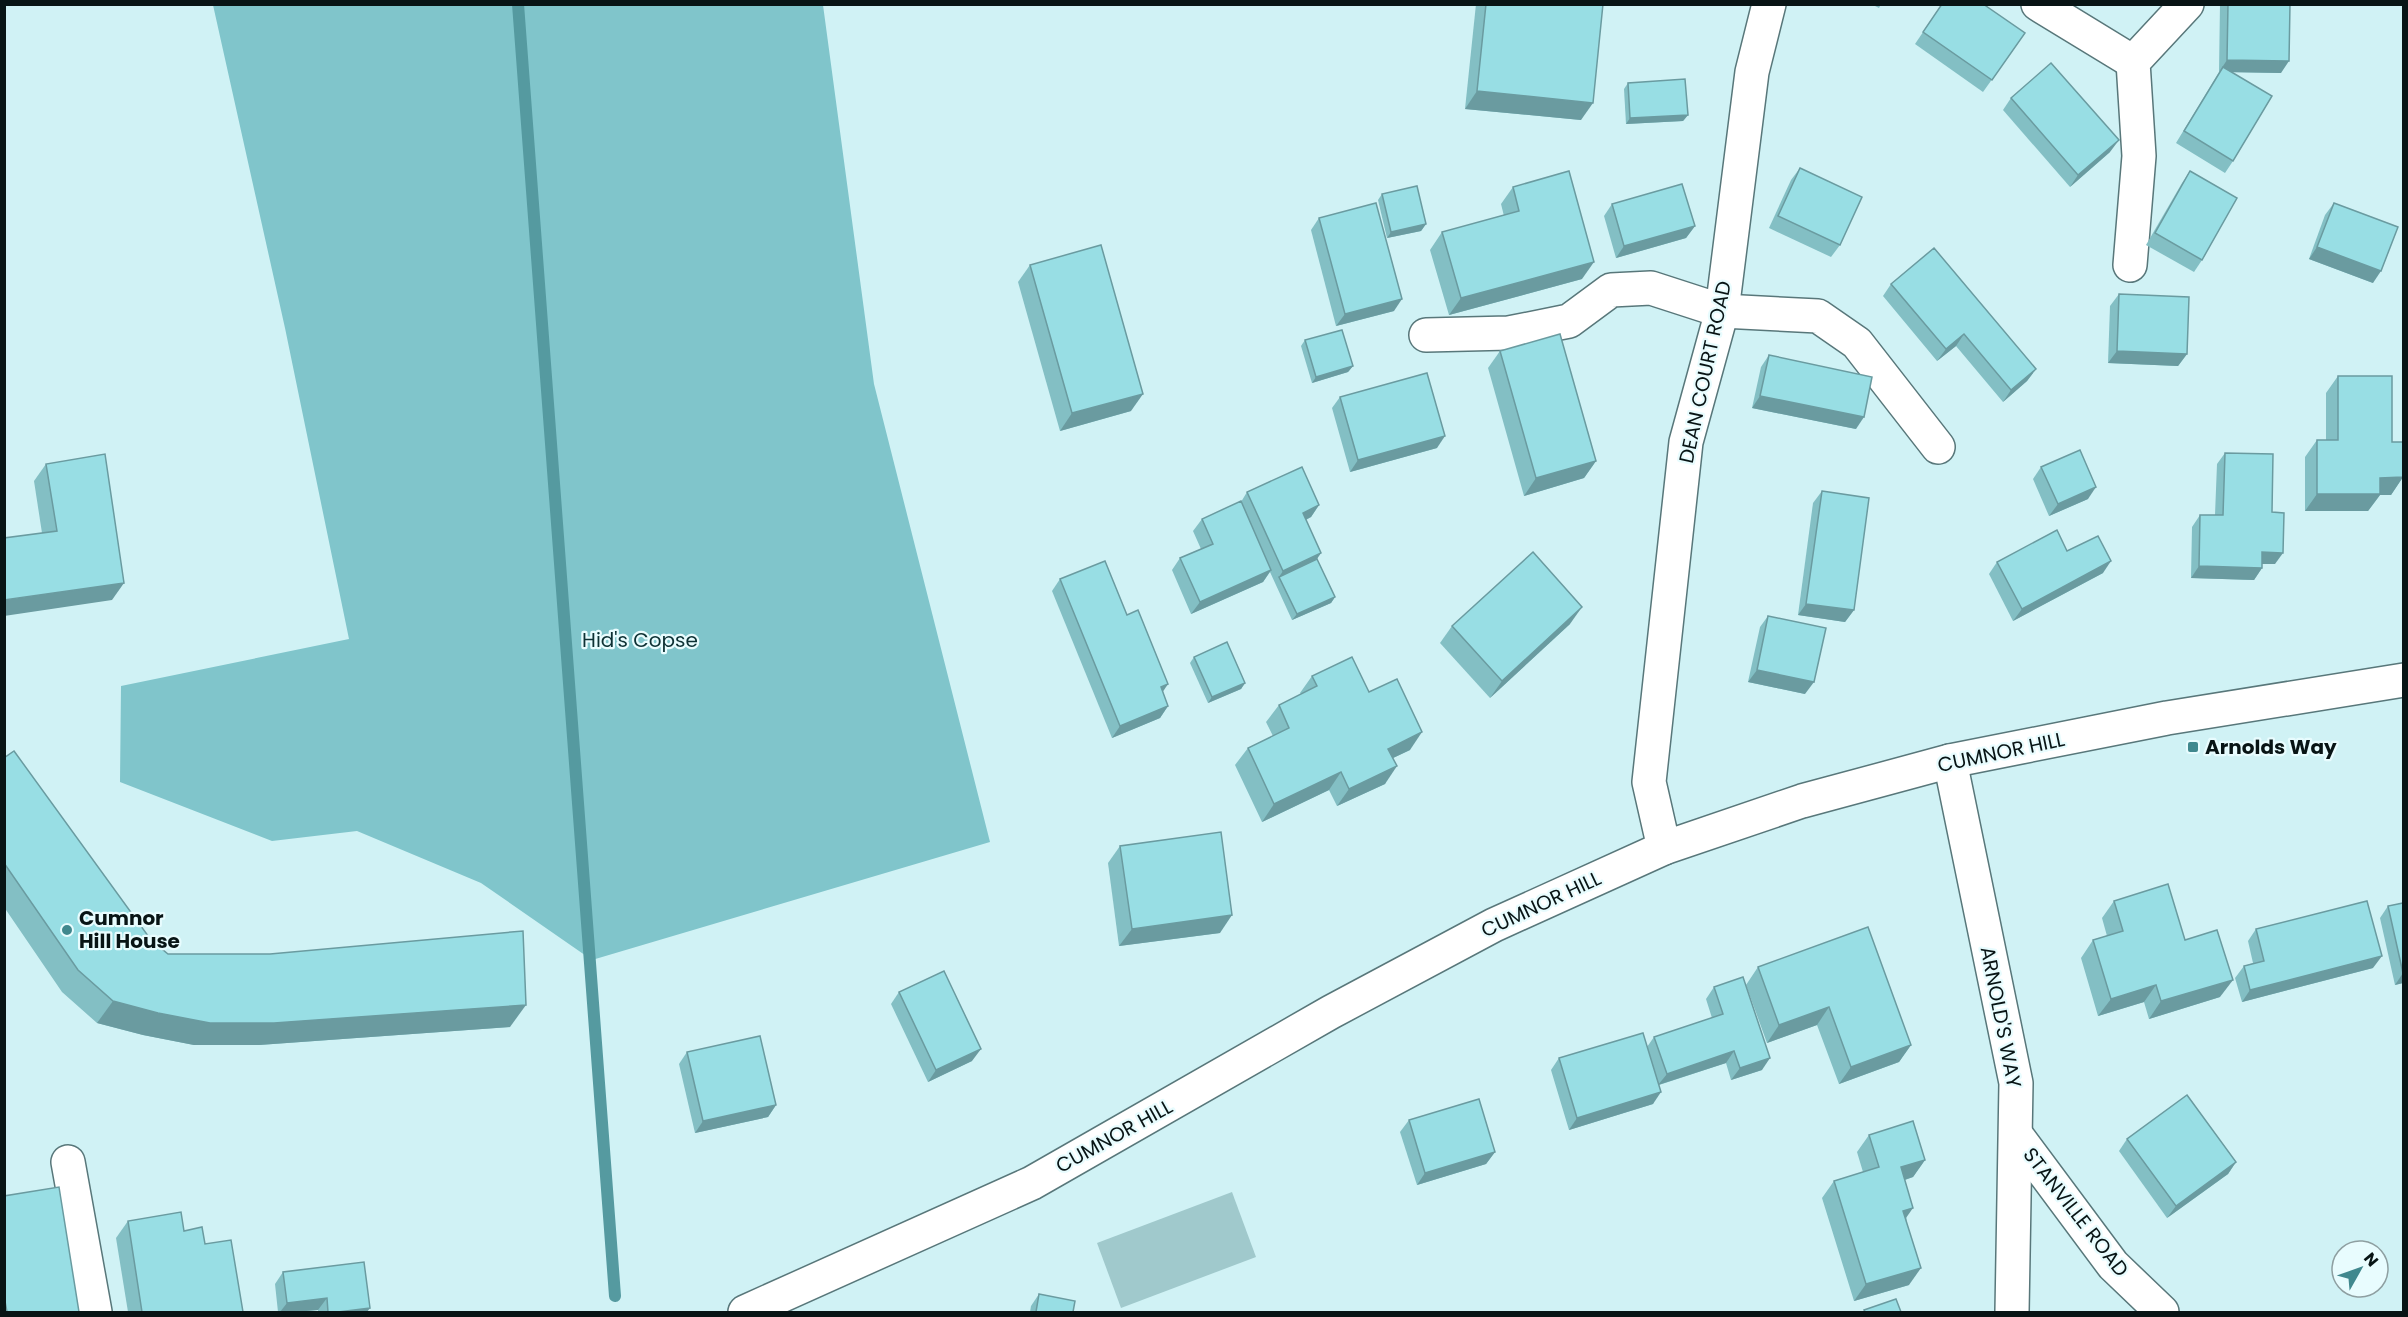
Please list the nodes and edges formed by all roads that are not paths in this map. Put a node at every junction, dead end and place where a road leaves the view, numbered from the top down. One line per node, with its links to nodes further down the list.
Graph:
1 (1770, 4): 6 (street, DEAN COURT ROAD)
2 (2038, 4): 4 (street)
3 (2187, 4): 4 (street)
4 (2133, 63): 5 (street)
5 (2130, 265)
6 (1722, 311): 7 (street); 8 (street); 11 (street, DEAN COURT ROAD)
7 (1426, 335)
8 (1938, 447)
9 (2403, 680): 10 (street, CUMNOR HILL)
10 (1950, 761): 11 (street, CUMNOR HILL); 12 (street, ARNOLD'S WAY)
11 (1664, 848): 15 (street, CUMNOR HILL)
12 (2017, 1136): 16 (street, ARNOLD'S WAY); 17 (street, STANVILLE ROAD)
13 (68, 1162): 14 (street)
14 (95, 1312)
15 (745, 1312)
16 (2012, 1312)
17 (2162, 1312)

